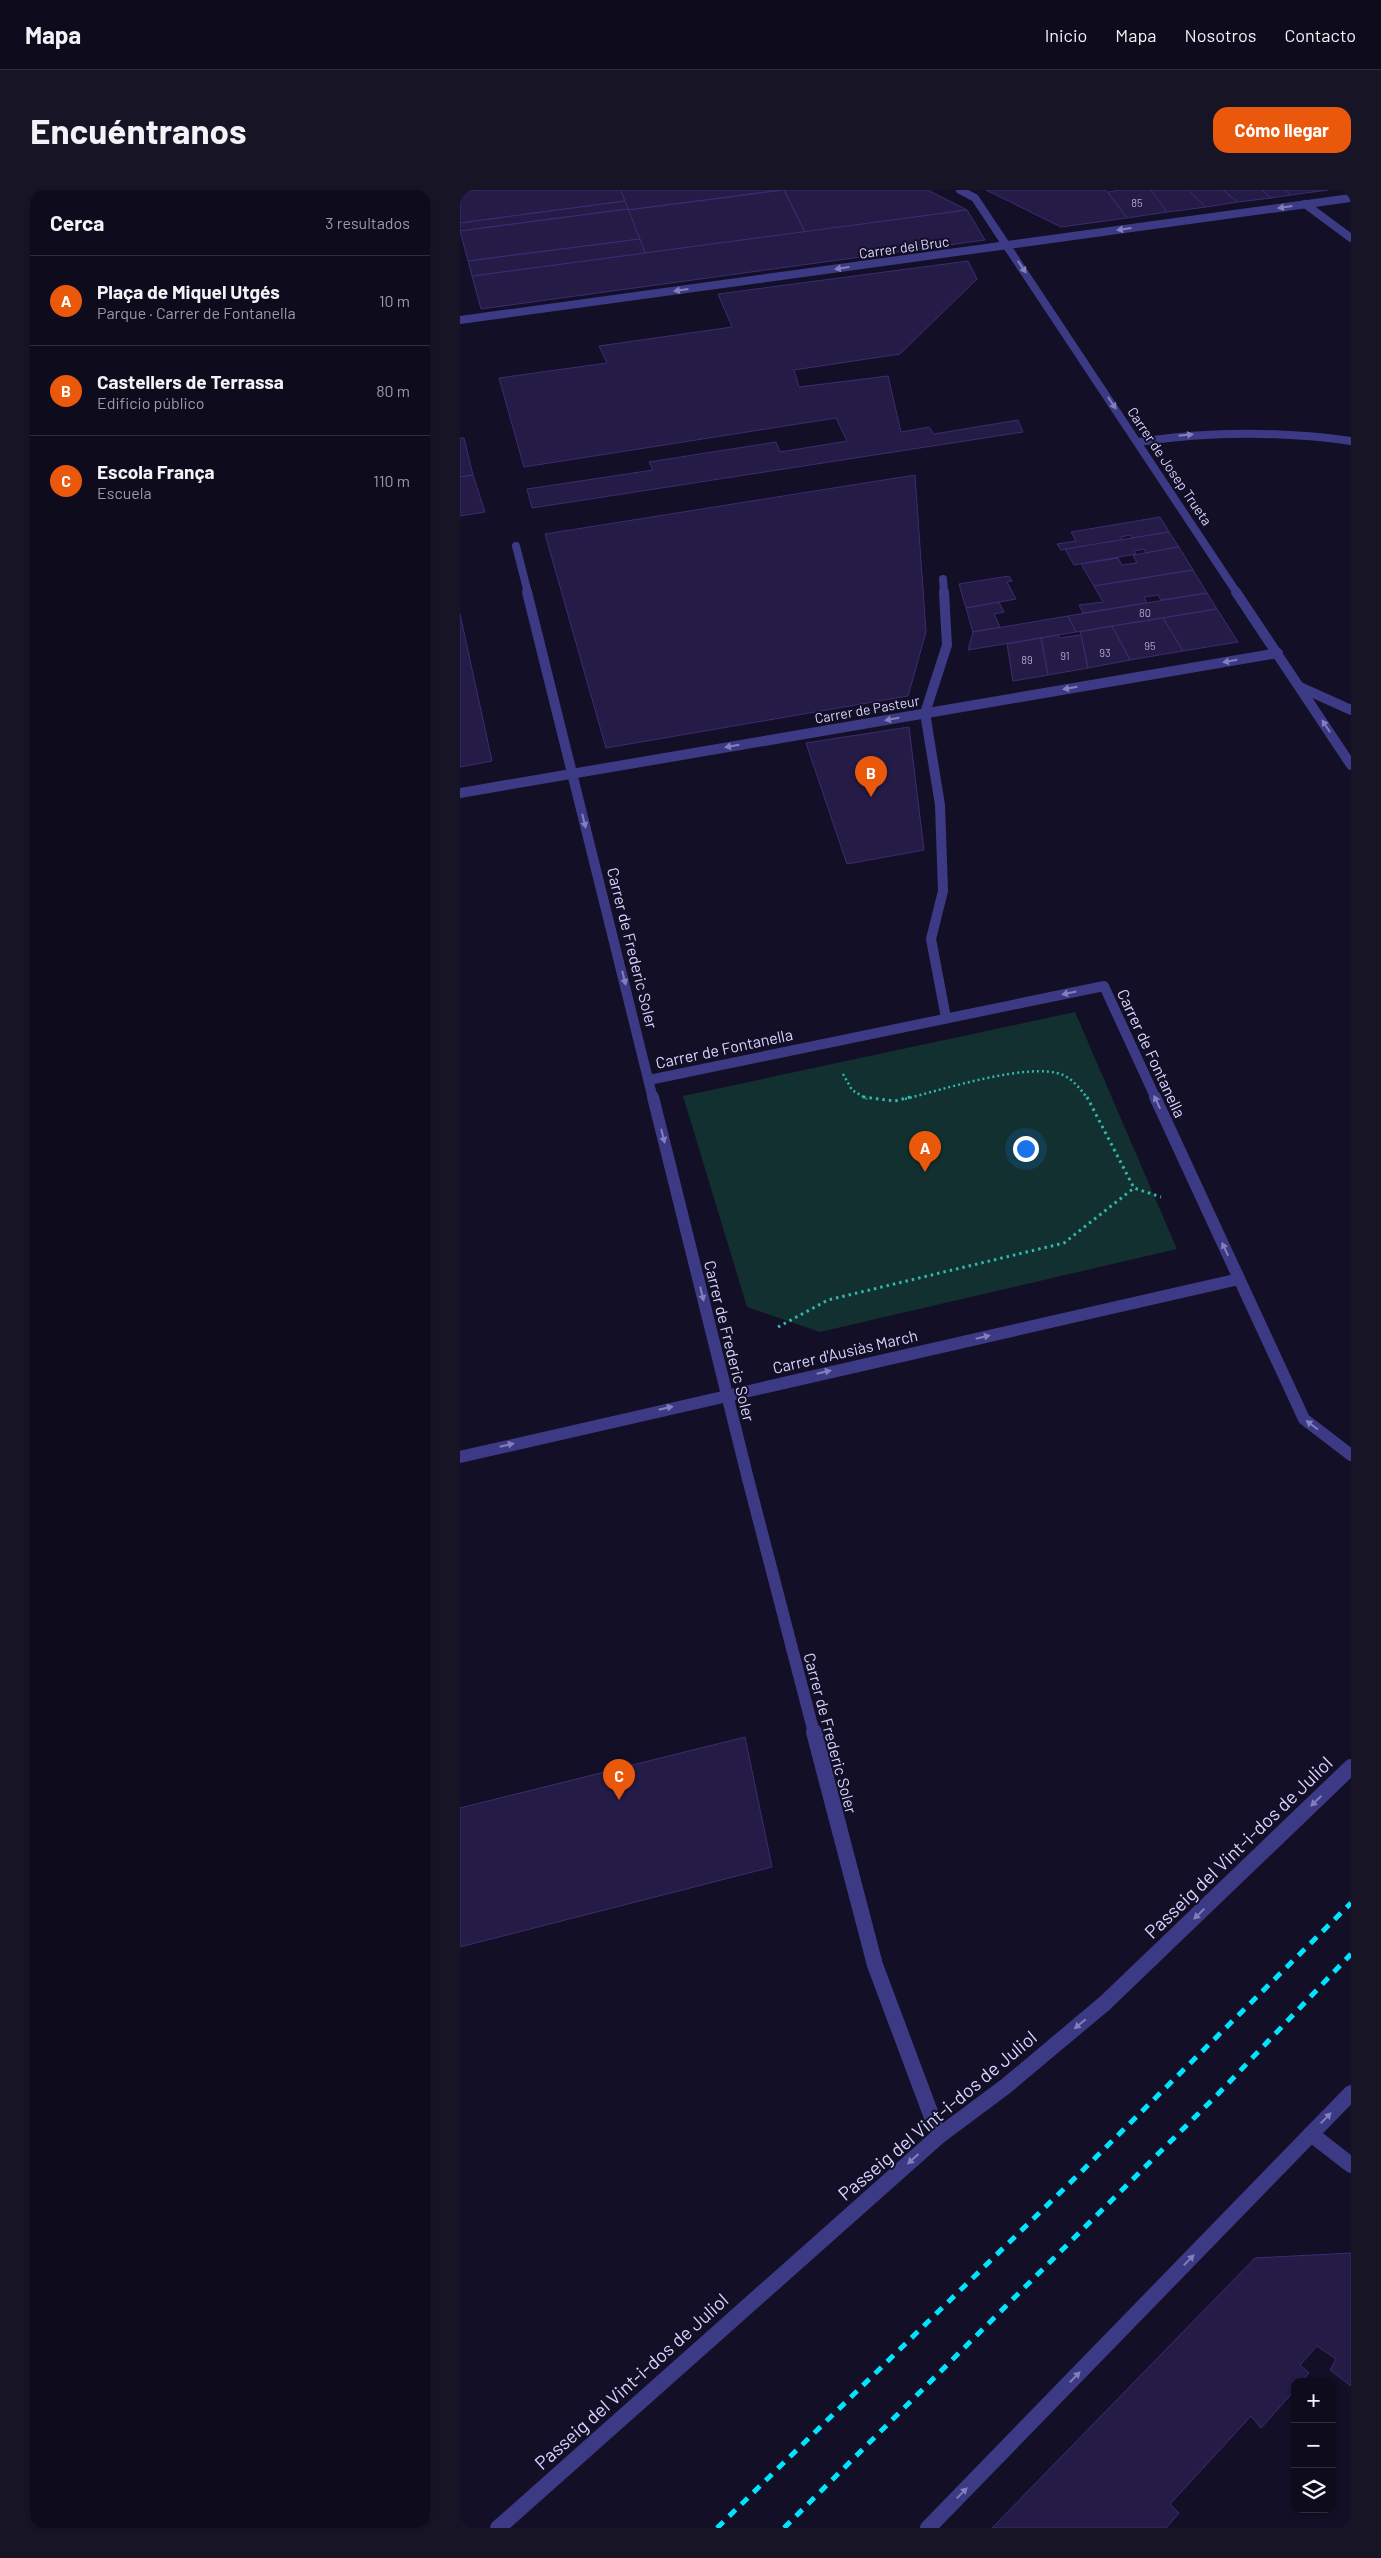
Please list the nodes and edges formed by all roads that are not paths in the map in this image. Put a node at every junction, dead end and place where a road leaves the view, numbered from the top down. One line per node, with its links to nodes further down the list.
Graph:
1 (960, 190): 5 (street, Carrer de Josep Trueta)
2 (1351, 198): 3 (street, Carrer del Bruc)
3 (1305, 204): 4 (street); 5 (street, Carrer del Bruc, one-way to 5)
4 (1351, 238)
5 (1007, 245): 6 (street, Carrer del Bruc, one-way to 6); 8 (street, Carrer de Josep Trueta, one-way to 8)
6 (460, 320)
7 (1351, 441): 8 (street, one-way to 7)
8 (1138, 442): 11 (street, Carrer de Josep Trueta)
9 (516, 546): 16 (street, Carrer de Frederic Soler)
10 (943, 579): 14 (street)
11 (1278, 653): 12 (street, Carrer de Josep Trueta); 14 (street, Carrer de Pasteur, one-way to 14)
12 (1300, 687): 13 (street); 15 (street, Carrer de Josep Trueta, one-way to 12)
13 (1351, 710)
14 (925, 713): 16 (street, Carrer de Pasteur, one-way to 16); 18 (street)
15 (1351, 765)
16 (573, 773): 17 (street, Carrer de Pasteur); 19 (street, Carrer de Frederic Soler, one-way to 19)
17 (460, 793)
18 (946, 1018): 19 (street, Carrer de Fontanella); 20 (street, Carrer de Fontanella, one-way to 18)
19 (649, 1080): 21 (street, Carrer de Frederic Soler, one-way to 21)
20 (1239, 1280): 21 (street, Carrer d'Ausiàs March, one-way to 20); 22 (street, Carrer de Fontanella, one-way to 20)
21 (727, 1394): 23 (street, Carrer d'Ausiàs March, one-way to 21); 27 (street, Carrer de Frederic Soler)
22 (1351, 1455)
23 (460, 1456)
24 (1351, 1767): 27 (street, Passeig del Vint-i-dos de Juliol, one-way to 27)
25 (1351, 2093): 26 (street, one-way to 25)
26 (1311, 2134): 28 (street); 30 (street, one-way to 26)
27 (939, 2136): 29 (street, Passeig del Vint-i-dos de Juliol, one-way to 29)
28 (1351, 2165)
29 (498, 2528)
30 (928, 2528)

